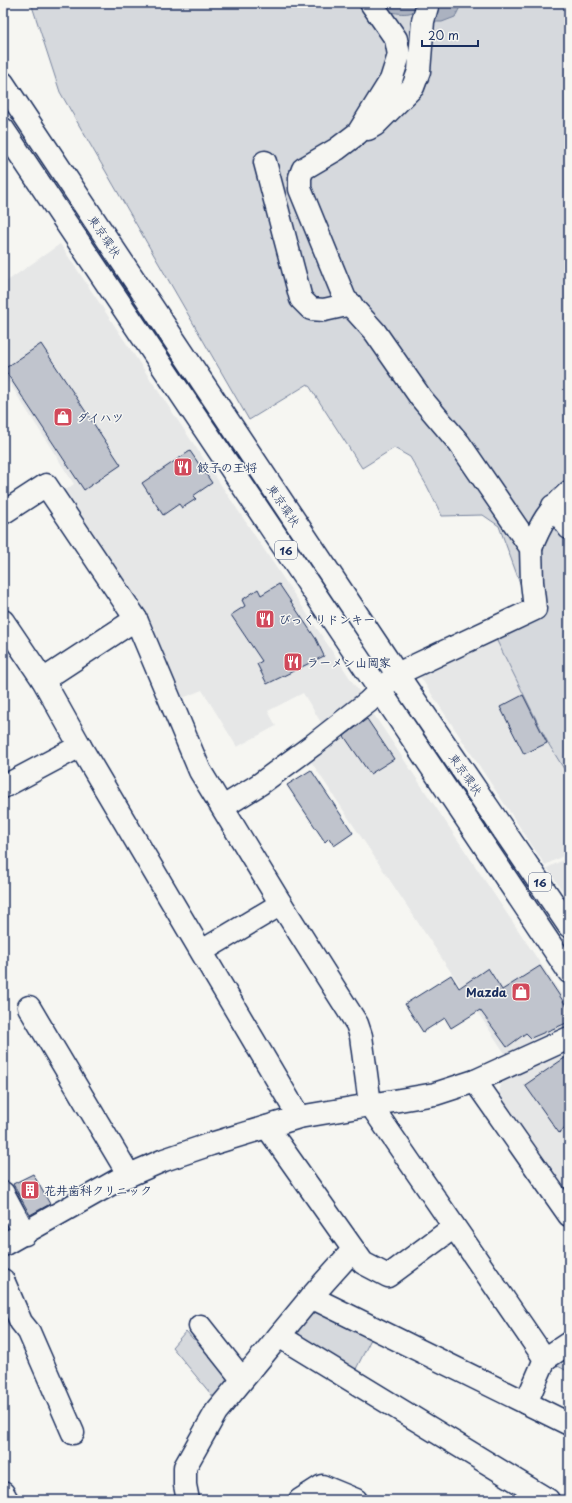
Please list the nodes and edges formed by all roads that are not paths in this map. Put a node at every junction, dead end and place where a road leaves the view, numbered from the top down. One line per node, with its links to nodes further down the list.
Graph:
1 (371, 3): 5 (main road)
2 (428, 3): 5 (main road)
3 (3, 83): 14 (main road, 東京環状 / 16)
4 (3, 129): 16 (main road, 東京環状 / 16)
5 (358, 133): 7 (main road)
6 (265, 162): 7 (main road)
7 (351, 304): 11 (main road)
8 (561, 499): 10 (main road); 11 (main road)
9 (6, 505): 12 (main road)
10 (569, 528)
11 (531, 548): 14 (main road)
12 (136, 619): 15 (main road); 19 (main road)
13 (3, 621): 15 (main road)
14 (397, 674): 16 (main road); 21 (main road, 東京環状 / 16)
15 (43, 680): 17 (main road)
16 (380, 692): 19 (main road); 23 (main road, 東京環状 / 16)
17 (80, 746): 18 (main road); 22 (main road)
18 (3, 787)
19 (222, 807): 20 (main road)
20 (281, 904): 22 (main road); 27 (main road)
21 (569, 926)
22 (202, 951): 28 (main road)
23 (569, 972)
24 (30, 1007): 30 (main road)
25 (569, 1038): 26 (main road)
26 (475, 1081): 27 (main road); 32 (main road)
27 (370, 1104): 28 (main road); 33 (main road)
28 (299, 1117): 29 (main road)
29 (267, 1127): 30 (main road); 36 (main road)
30 (129, 1175): 34 (main road)
31 (3, 1193): 34 (main road)
32 (569, 1215)
33 (454, 1227): 36 (main road); 42 (main road)
34 (25, 1234): 35 (main road)
35 (3, 1245)
36 (353, 1250): 38 (main road)
37 (3, 1280): 46 (main road)
38 (311, 1297): 40 (main road); 44 (main road)
39 (200, 1326): 43 (main road)
40 (278, 1336): 43 (main road); 52 (main road)
41 (569, 1343): 42 (main road)
42 (546, 1359): 44 (main road)
43 (242, 1379): 49 (main road)
44 (526, 1403): 45 (main road)
45 (569, 1424)
46 (73, 1433)
47 (3, 1493): 48 (main road)
48 (7, 1500)
49 (188, 1500)
50 (300, 1500): 51 (main road)
51 (356, 1500)
52 (548, 1500)

